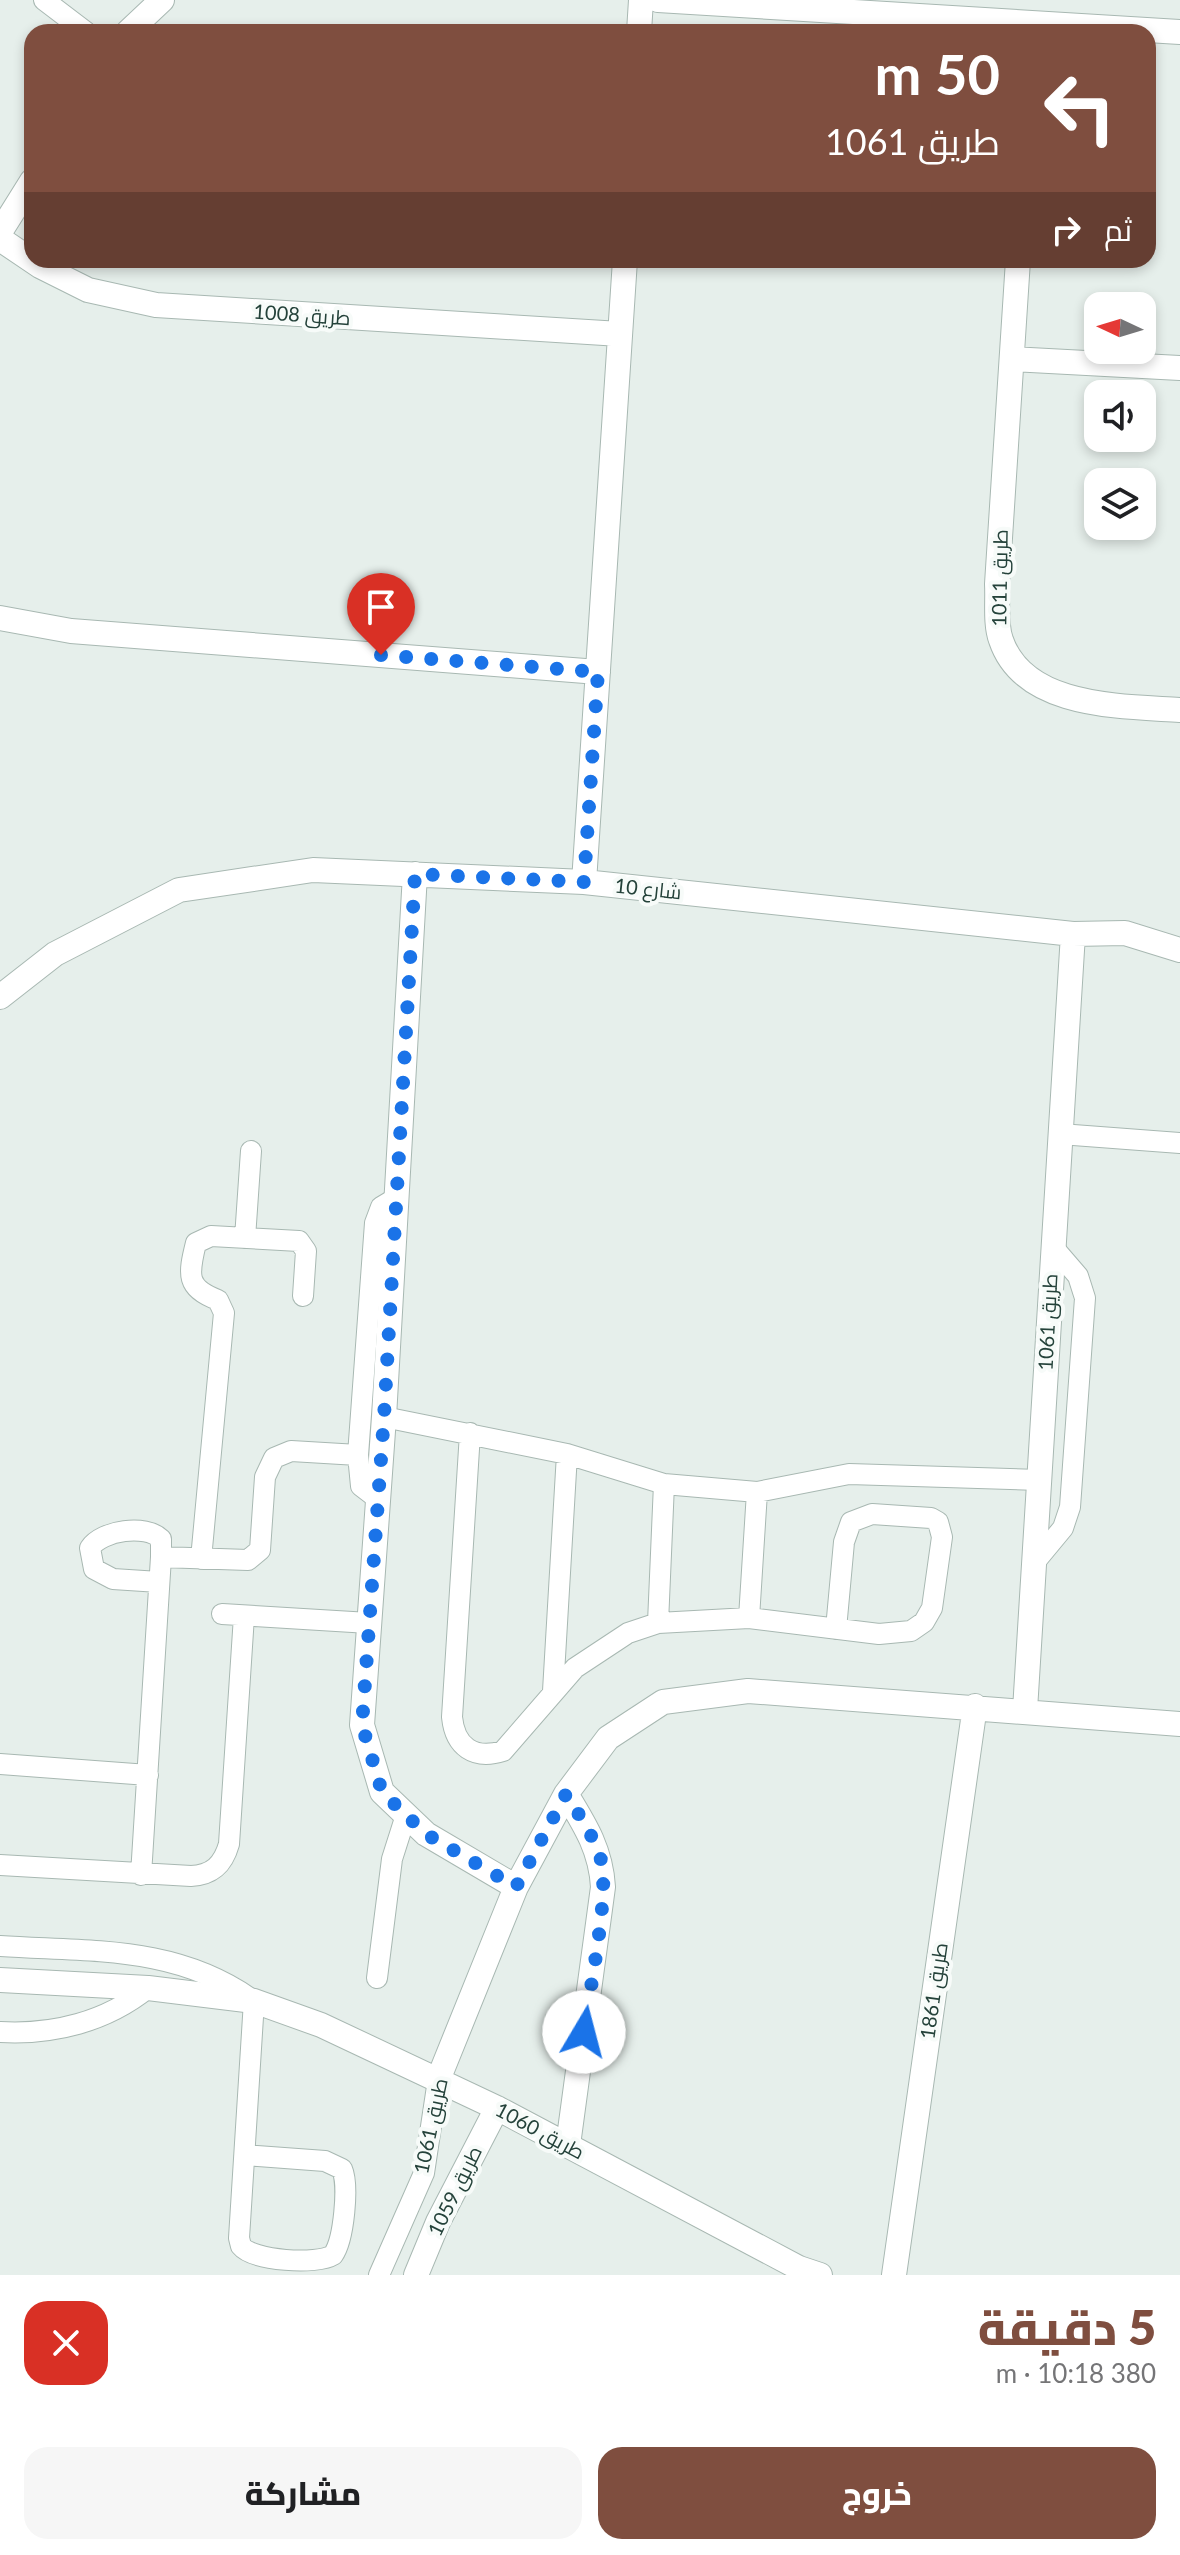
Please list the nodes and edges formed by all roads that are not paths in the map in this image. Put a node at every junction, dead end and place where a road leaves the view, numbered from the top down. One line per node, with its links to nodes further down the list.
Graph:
1 (44, 0): 5 (lane)
2 (162, 0): 6 (street)
3 (641, 0): 7 (street)
4 (658, 0): 8 (street)
5 (76, 24)
6 (136, 24)
7 (640, 24)
8 (987, 24)
9 (1156, 31): 10 (street)
10 (1180, 32)
11 (24, 194): 12 (street)
12 (0, 232)
13 (0, 239): 14 (street, طريق 1008)
14 (24, 255)
15 (44, 268): 18 (street, طريق 1008)
16 (624, 268): 18 (street)
17 (1018, 268): 19 (street, طريق 1011)
18 (620, 334): 22 (street)
19 (1013, 359): 20 (street); 23 (street, طريق 1011)
20 (1180, 368)
21 (0, 618): 22 (street)
22 (598, 672): 25 (street)
23 (1180, 710)
24 (415, 874): 25 (street, شارع 10); 28 (street, شارع 10); 32 (street)
25 (584, 882): 26 (street, شارع 10)
26 (1073, 934): 27 (street, شارع 10); 29 (street, طريق 1061)
27 (1180, 950)
28 (0, 997)
29 (1060, 1134): 30 (lane); 34 (street, طريق 1061)
30 (1180, 1143)
31 (251, 1151): 33 (lane)
32 (396, 1198): 36 (street); 39 (lane)
33 (245, 1238): 35 (lane); 45 (lane)
34 (1053, 1247): 40 (street, طريق 1061); 46 (lane)
35 (303, 1296)
36 (384, 1417): 37 (lane); 43 (street)
37 (470, 1433): 38 (lane); 54 (lane)
38 (567, 1454): 41 (lane); 54 (lane)
39 (358, 1455): 43 (lane); 45 (lane)
40 (1039, 1480): 42 (lane); 46 (street, طريق 1061)
41 (664, 1484): 42 (lane); 52 (lane)
42 (757, 1492): 50 (lane)
43 (378, 1499): 51 (street)
44 (161, 1557): 45 (lane); 47 (lane); 47 (lane)
45 (201, 1559)
46 (1034, 1563): 56 (street, طريق 1061)
47 (159, 1582): 59 (lane)
48 (222, 1614): 49 (lane)
49 (244, 1616): 51 (lane); 63 (lane)
50 (749, 1618): 52 (lane); 53 (lane)
51 (369, 1623): 61 (street)
52 (658, 1623): 54 (lane)
53 (836, 1629): 53 (lane)
54 (553, 1691)
55 (975, 1706): 56 (street, طريق 1061); 60 (street, طريق 1061); 78 (street, طريق 1861)
56 (1025, 1710): 57 (street, طريق 1061)
57 (1180, 1724)
58 (0, 1764): 59 (lane)
59 (148, 1775): 63 (lane)
60 (566, 1794): 64 (street, طريق 1061); 73 (street)
61 (406, 1815): 64 (street); 66 (lane)
62 (0, 1865): 63 (lane)
63 (141, 1875)
64 (516, 1887): 71 (street, طريق 1061)
65 (0, 1946): 69 (lane, طريق 1060)
66 (377, 1978)
67 (0, 1980): 68 (street, طريق 1060)
68 (148, 1988): 69 (street, طريق 1060); 70 (lane)
69 (254, 2001): 71 (street, طريق 1060); 74 (lane)
70 (0, 2032)
71 (438, 2080): 72 (street, طريق 1060); 75 (lane, طريق 1061)
72 (497, 2108): 73 (street, طريق 1060); 76 (street, طريق 1059)
73 (568, 2145): 77 (street, طريق 1060)
74 (245, 2155): 74 (lane)
75 (379, 2275)
76 (416, 2275)
77 (820, 2275)
78 (894, 2275)

